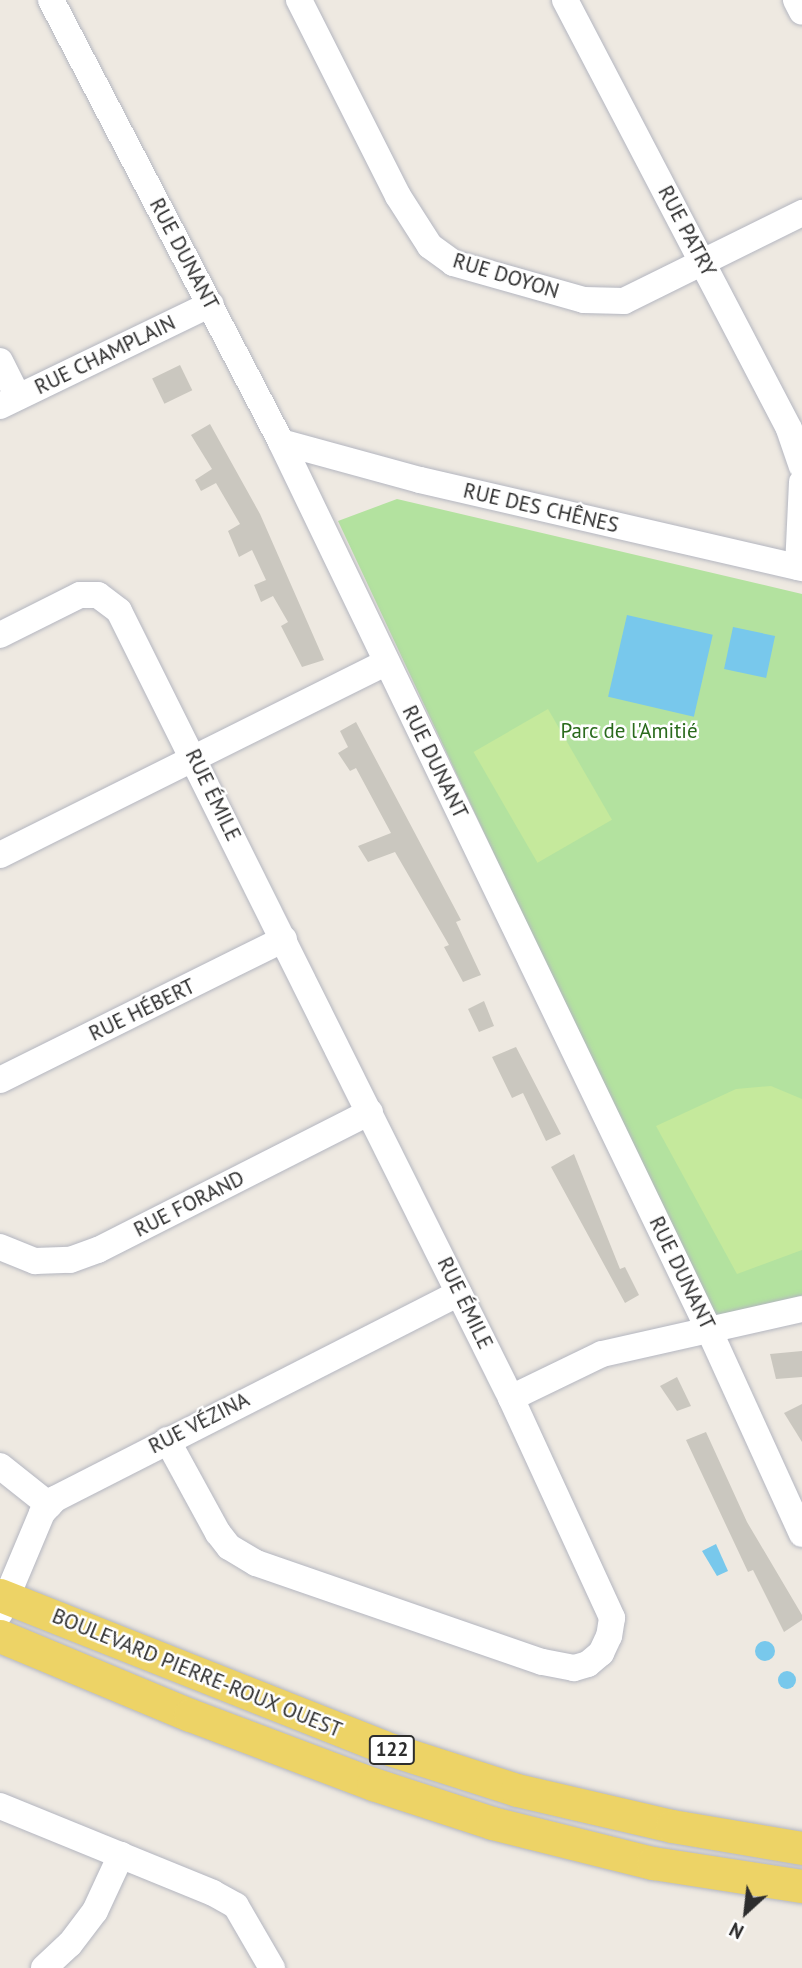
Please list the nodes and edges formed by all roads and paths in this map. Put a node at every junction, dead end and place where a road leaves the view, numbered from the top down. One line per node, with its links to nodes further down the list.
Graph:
1 (51, 0): 8 (street, RUE DUNANT)
2 (299, 0): 7 (street, RUE DOYON)
3 (565, 0): 7 (street, RUE PATRY)
4 (796, 0): 5 (street)
5 (802, 12)
6 (802, 213): 7 (street, RUE DOYON)
7 (705, 265): 12 (street, RUE PATRY)
8 (211, 304): 10 (street, RUE CHAMPLAIN); 11 (street, RUE DUNANT)
9 (0, 361): 10 (street)
10 (9, 402)
11 (281, 442): 14 (street, RUE DES CHÊNES); 16 (street, RUE DUNANT)
12 (802, 466)
13 (802, 482): 14 (street)
14 (800, 567)
15 (0, 635): 17 (street, RUE ÉMILE)
16 (387, 662): 17 (street); 25 (street, RUE DUNANT)
17 (195, 757): 18 (street); 19 (street, RUE ÉMILE)
18 (0, 855)
19 (285, 939): 20 (street, RUE HÉBERT); 21 (street, RUE ÉMILE)
20 (0, 1080)
21 (370, 1112): 22 (street, RUE FORAND); 23 (street, RUE ÉMILE)
22 (0, 1247)
23 (459, 1293): 26 (street, RUE ÉMILE); 27 (street, RUE VÉZINA)
24 (802, 1309): 25 (street)
25 (709, 1330): 26 (street); 30 (street, RUE DUNANT)
26 (511, 1398): 27 (street, RUE ÉMILE)
27 (167, 1440): 29 (street, RUE VÉZINA)
28 (0, 1466): 29 (street)
29 (49, 1505): 31 (street)
30 (802, 1534)
31 (2, 1602): 34 (main road, BOULEVARD PIERRE-ROUX OUEST / 122)
32 (0, 1636): 36 (main road, BOULEVARD PIERRE-ROUX OUEST / 122)
33 (0, 1805): 35 (street)
34 (802, 1848)
35 (121, 1855): 37 (street); 38 (street)
36 (802, 1886)
37 (44, 1968)
38 (272, 1968)

